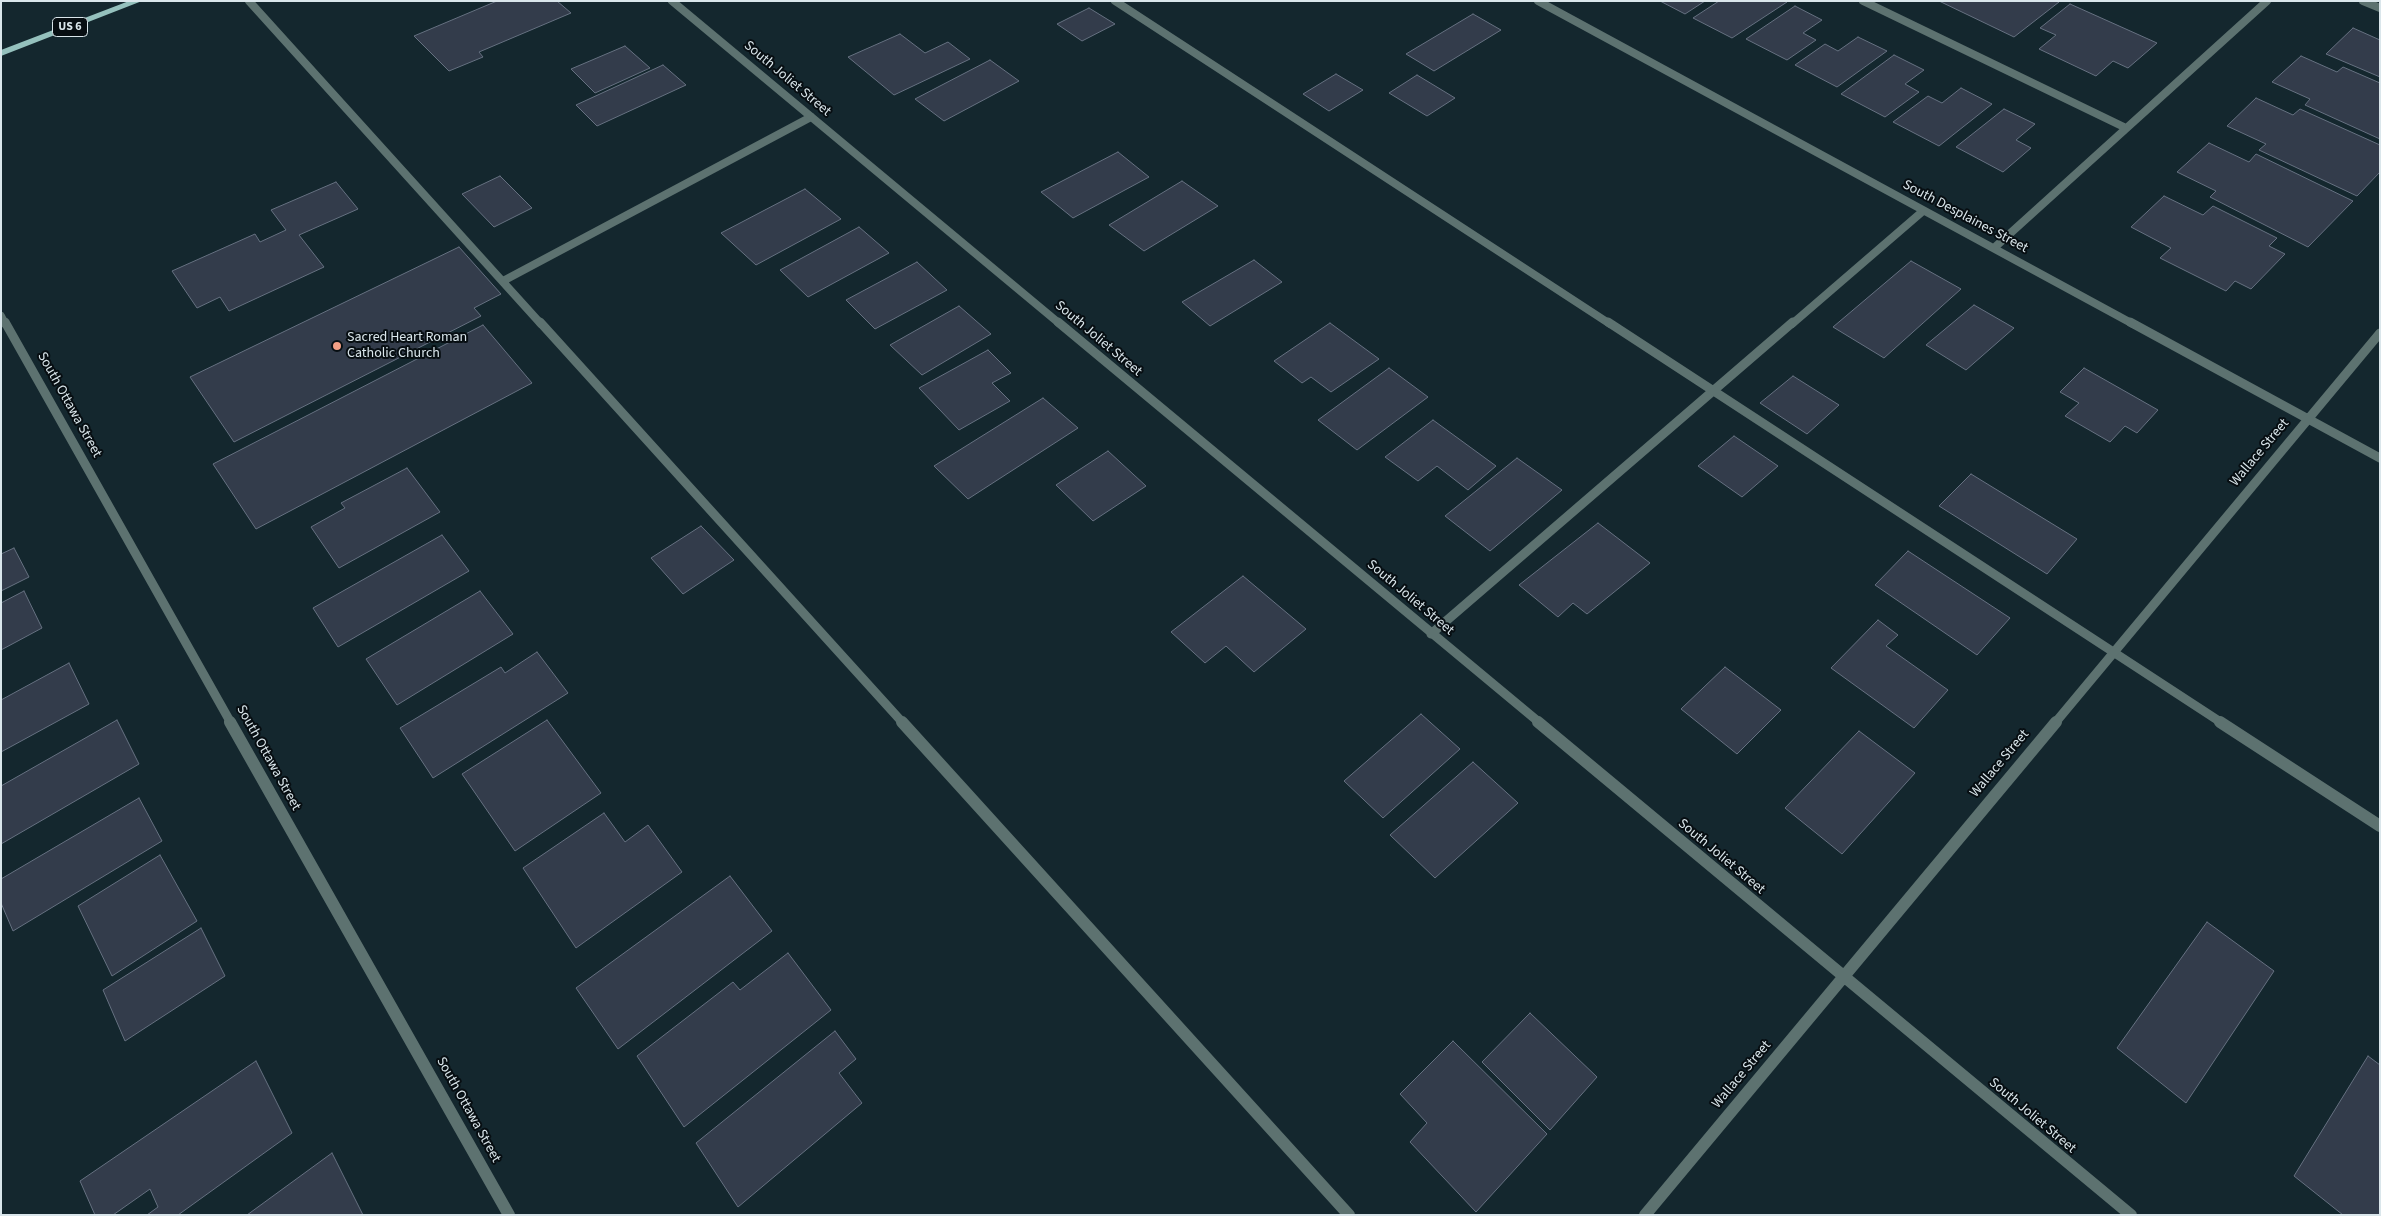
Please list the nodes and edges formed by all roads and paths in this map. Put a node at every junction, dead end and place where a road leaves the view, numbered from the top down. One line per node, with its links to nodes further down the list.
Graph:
1 (138, 1): 10 (main road, US 6)
2 (249, 1): 15 (street)
3 (672, 1): 11 (street, South Joliet Street)
4 (1115, 1): 18 (street)
5 (1538, 1): 13 (street, South Desplaines Street)
6 (1863, 1): 12 (street)
7 (2267, 1): 12 (street)
8 (2364, 1): 9 (street)
9 (2380, 8)
10 (1, 53)
11 (811, 117): 15 (street); 21 (street, South Joliet Street)
12 (2126, 128): 14 (street)
13 (1923, 211): 14 (street, South Desplaines Street); 18 (street)
14 (1994, 248): 19 (street, South Desplaines Street)
15 (503, 282): 26 (street)
16 (1, 316): 25 (street, South Ottawa Street)
17 (2380, 333): 19 (street, Wallace Street)
18 (1715, 392): 21 (street); 22 (street)
19 (2310, 418): 20 (street, South Desplaines Street); 22 (street, Wallace Street)
20 (2380, 458)
21 (1432, 634): 24 (street, South Joliet Street)
22 (2114, 650): 23 (street); 24 (street, Wallace Street)
23 (2380, 826)
24 (1843, 977): 27 (street, Wallace Street); 28 (street, South Joliet Street)
25 (509, 1215)
26 (1349, 1215)
27 (1645, 1215)
28 (2130, 1215)

